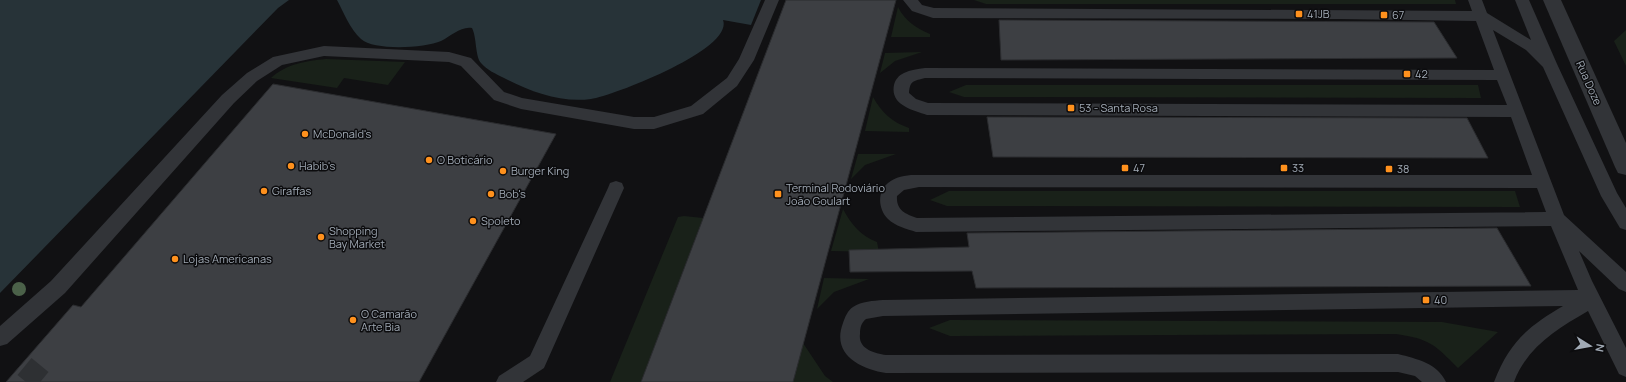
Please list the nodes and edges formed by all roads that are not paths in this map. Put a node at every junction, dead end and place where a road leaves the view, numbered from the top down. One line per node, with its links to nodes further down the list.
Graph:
1 (772, 0): 17 (lane)
2 (910, 0): 6 (lane)
3 (1475, 0): 6 (lane)
4 (1522, 0): 7 (lane)
5 (1552, 0): 10 (street, Rua Doze)
6 (1481, 16): 7 (lane); 8 (lane)
7 (1549, 64): 14 (lane)
8 (1503, 75): 9 (lane); 9 (lane)
9 (1516, 111): 11 (lane)
10 (1626, 167)
11 (1543, 182): 13 (lane); 13 (lane)
12 (616, 188): 19 (lane)
13 (1557, 219): 15 (lane); 16 (lane)
14 (1626, 223)
15 (1626, 284)
16 (1592, 298): 18 (lane); 20 (lane); 21 (lane)
17 (0, 338)
18 (1626, 368)
19 (506, 382)
20 (1436, 382)
21 (1504, 382)

